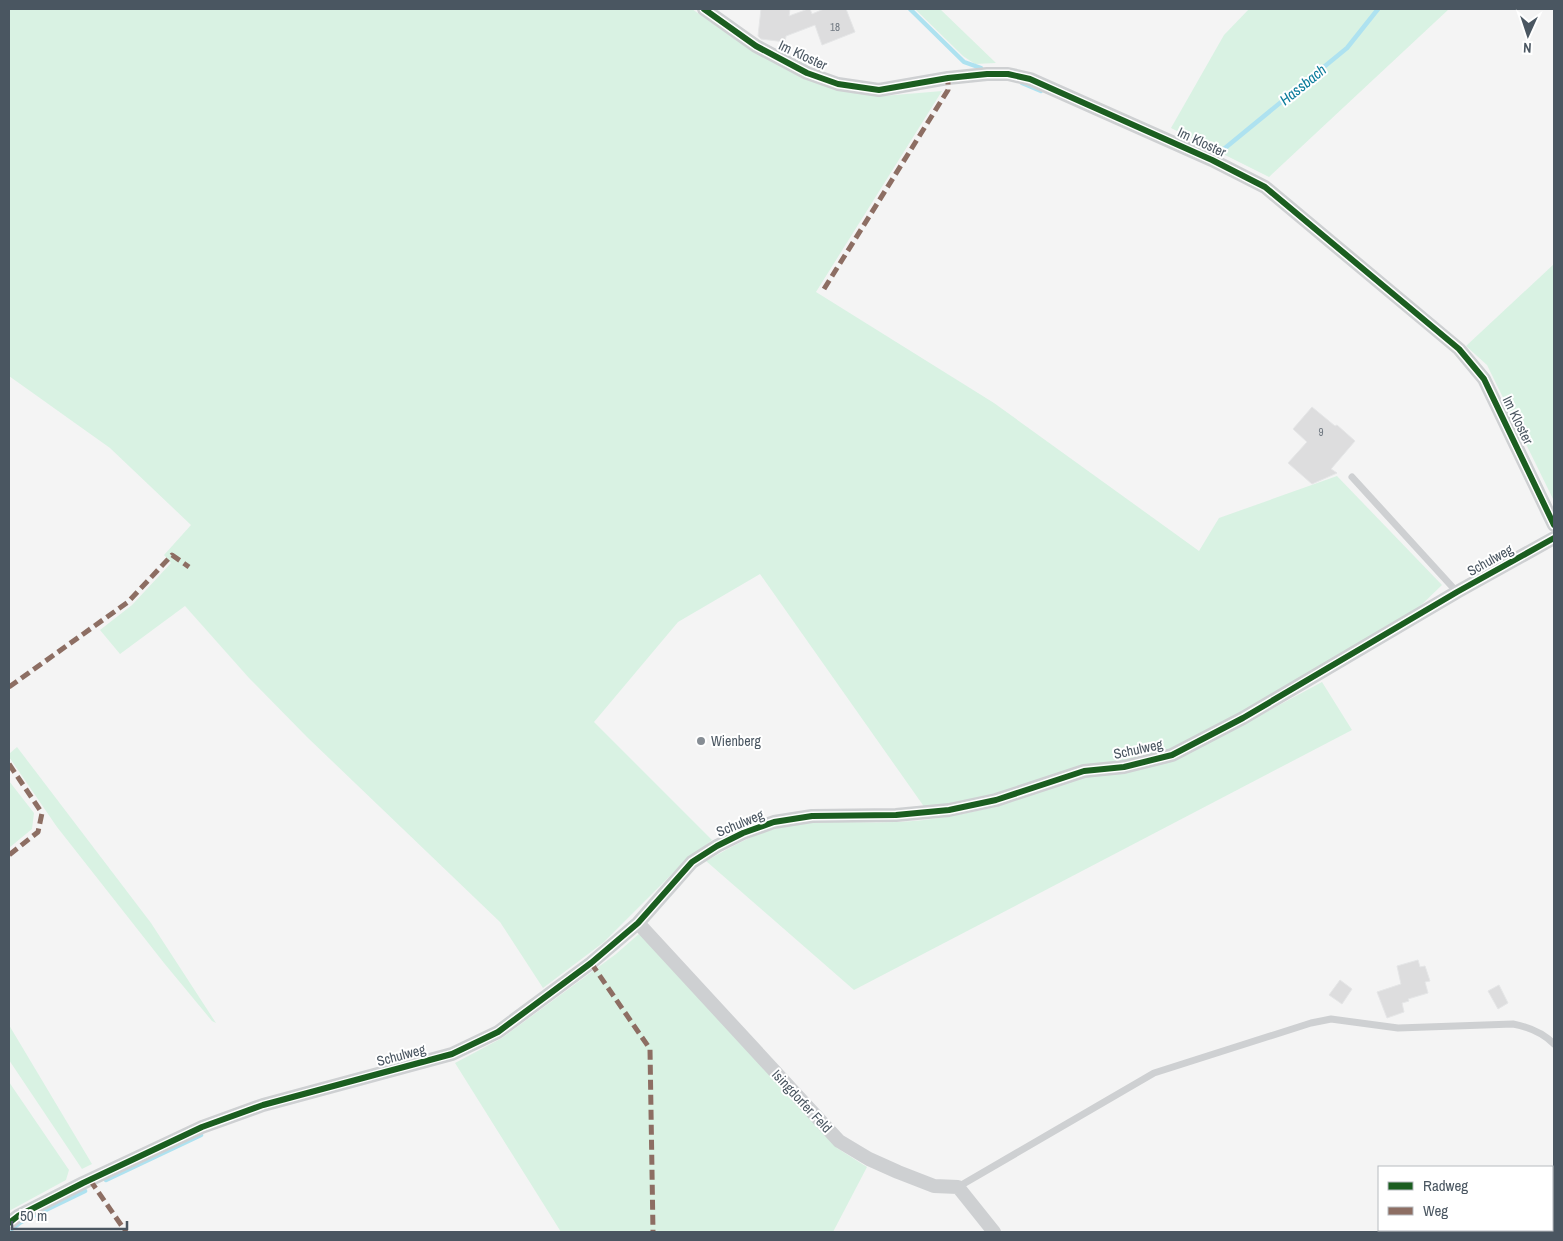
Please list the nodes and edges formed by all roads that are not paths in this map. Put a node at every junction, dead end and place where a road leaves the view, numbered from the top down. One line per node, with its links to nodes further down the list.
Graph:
1 (704, 9): 3 (street, Im Kloster)
2 (1352, 477): 5 (lane)
3 (1554, 525)
4 (1554, 538): 5 (street, Schulweg)
5 (1458, 592): 6 (street, Schulweg)
6 (638, 923): 8 (street, Isingdorfer Feld); 9 (street, Schulweg)
7 (1554, 1044): 8 (lane)
8 (958, 1187): 10 (street)
9 (9, 1223)
10 (994, 1232)

